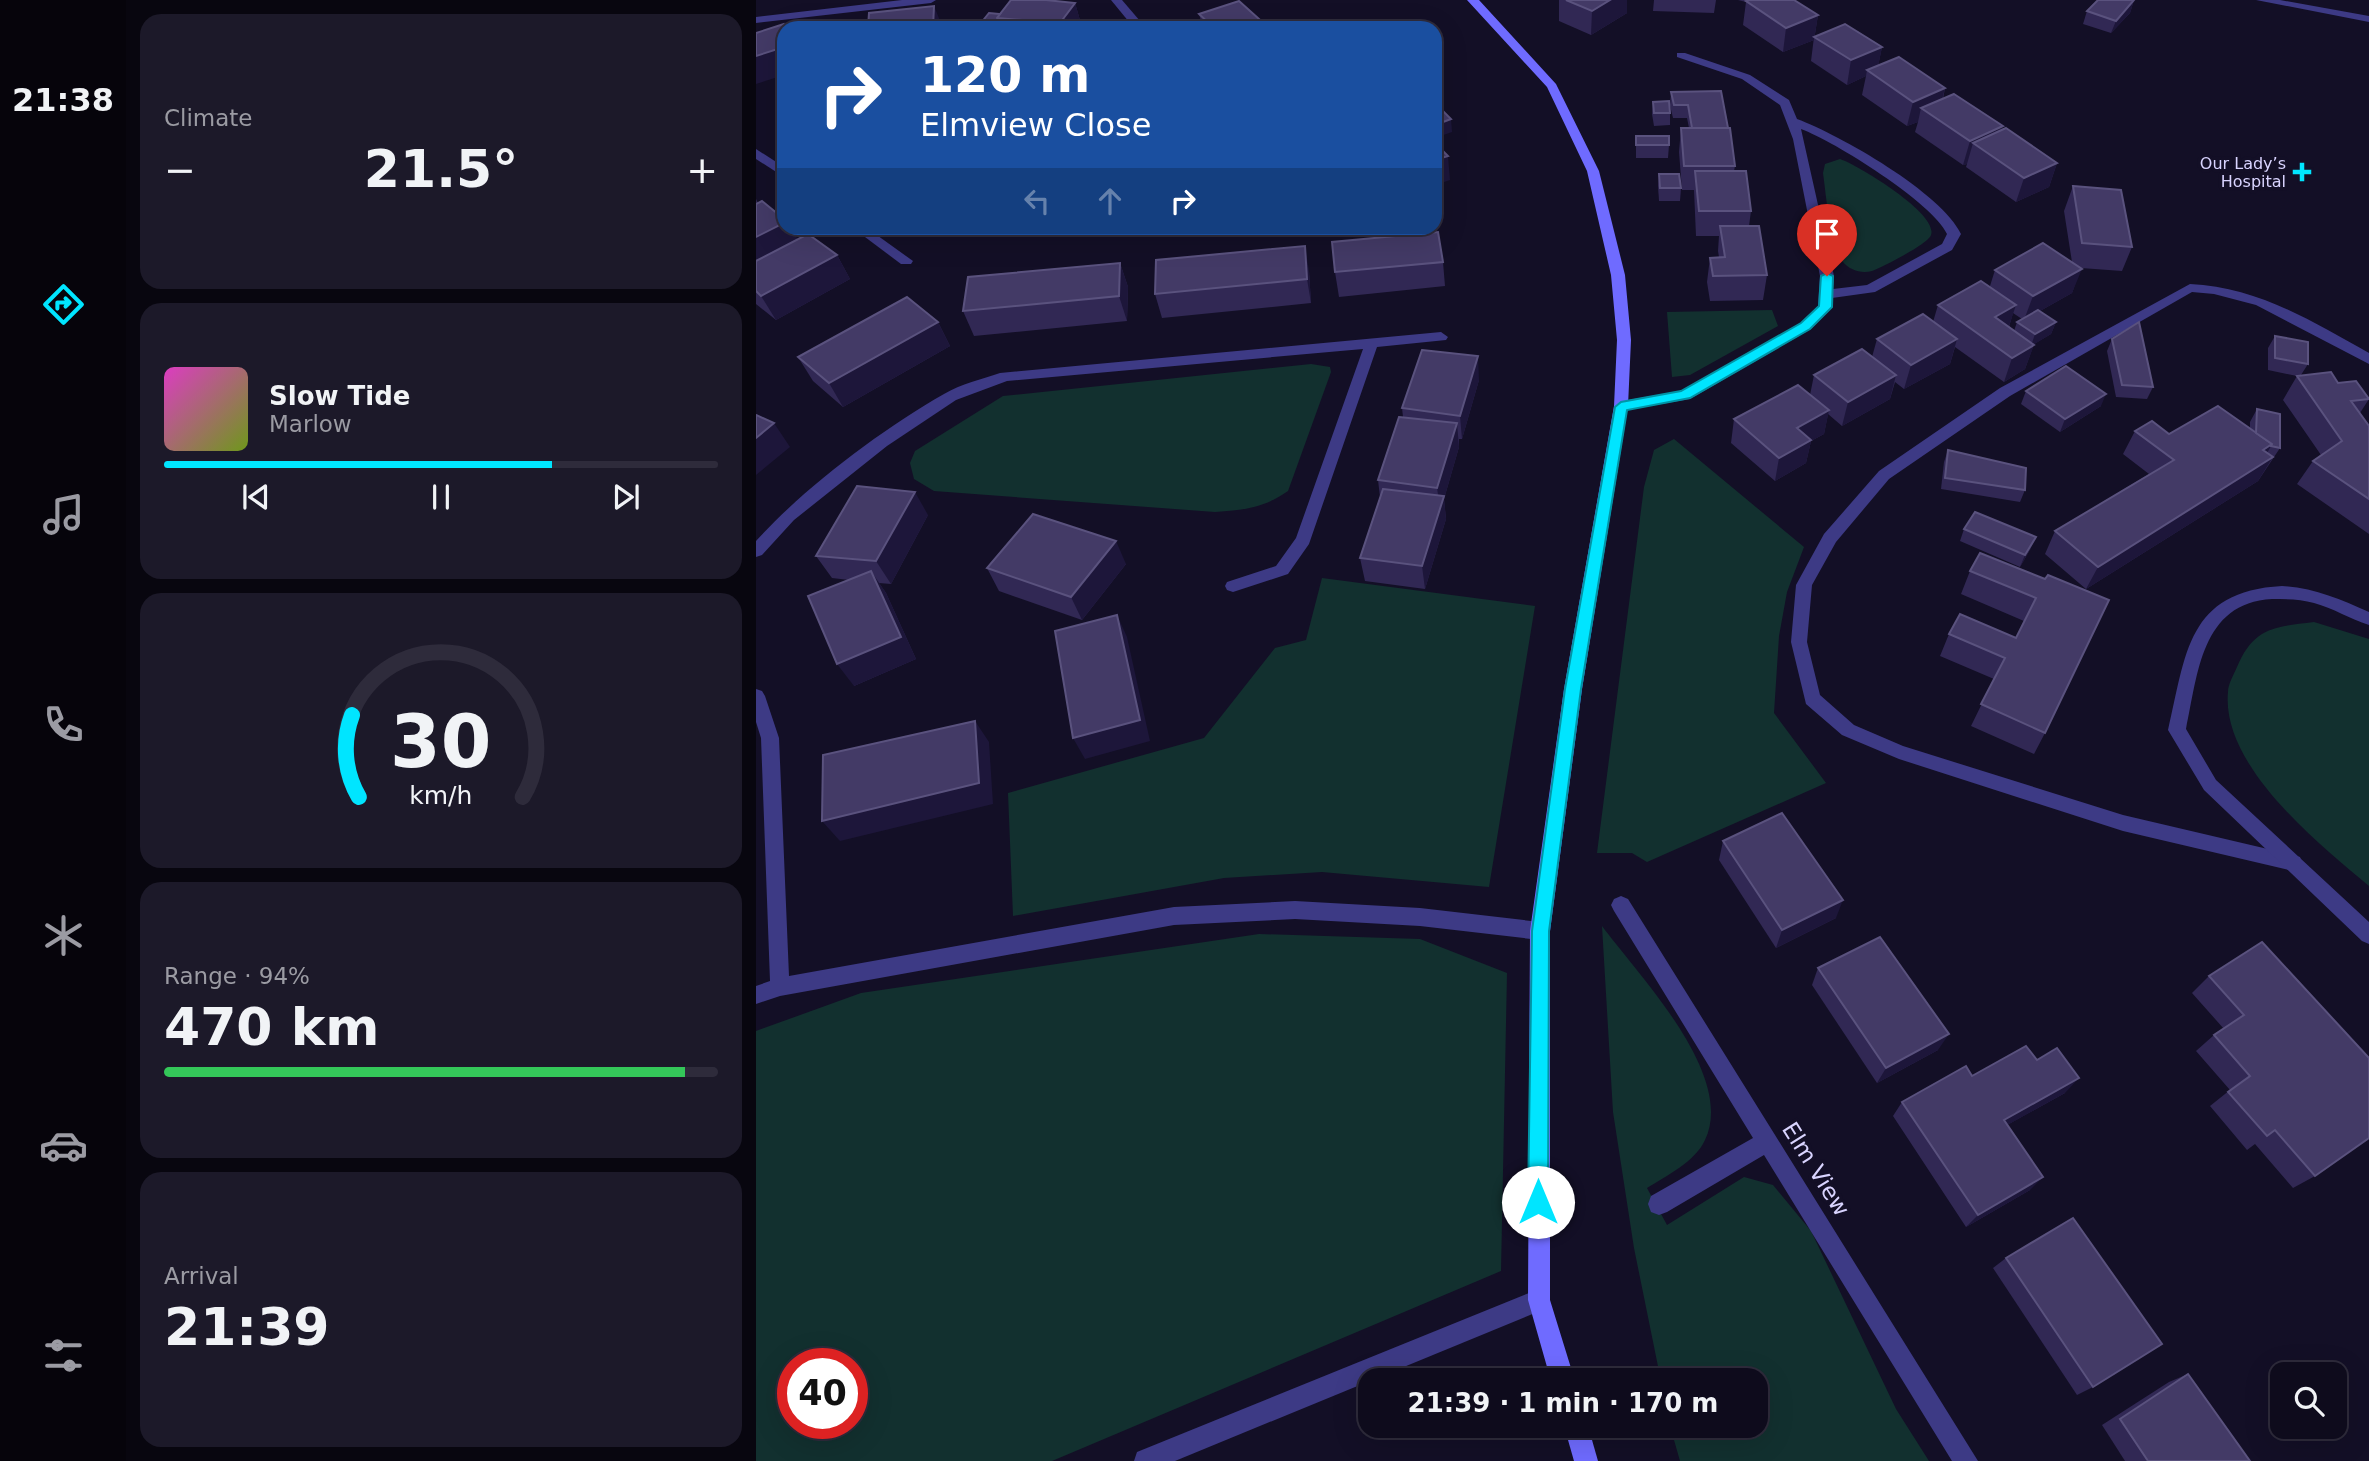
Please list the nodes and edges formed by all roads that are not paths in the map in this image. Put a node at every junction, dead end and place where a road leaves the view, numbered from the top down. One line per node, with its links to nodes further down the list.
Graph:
1 (932, 0): 6 (street)
2 (1116, 0): 7 (street)
3 (1472, 0): 18 (street)
4 (2261, 0): 5 (street)
5 (2369, 19)
6 (756, 20)
7 (1134, 21)
8 (1681, 55): 9 (street)
9 (1792, 121): 14 (street); 14 (street)
10 (756, 153): 11 (street)
11 (777, 168)
12 (869, 235): 13 (street)
13 (906, 261)
14 (1826, 294): 18 (street)
15 (1441, 337): 16 (street)
16 (1372, 342): 19 (street); 20 (street)
17 (2369, 359): 23 (street)
18 (1621, 407): 25 (street)
19 (756, 551)
20 (1233, 586)
21 (2369, 619): 23 (street)
22 (756, 696): 27 (street)
23 (2293, 863): 26 (street)
24 (1621, 905): 29 (street, Elm View)
25 (1540, 931): 27 (street); 31 (street)
26 (2369, 935)
27 (780, 987): 28 (street)
28 (756, 995)
29 (1768, 1141): 30 (street); 36 (street, Elm View)
30 (1659, 1204)
31 (1539, 1300): 32 (street); 34 (street)
32 (1559, 1368)
33 (1579, 1438): 35 (street)
34 (1146, 1461)
35 (1586, 1461)
36 (1966, 1461)

